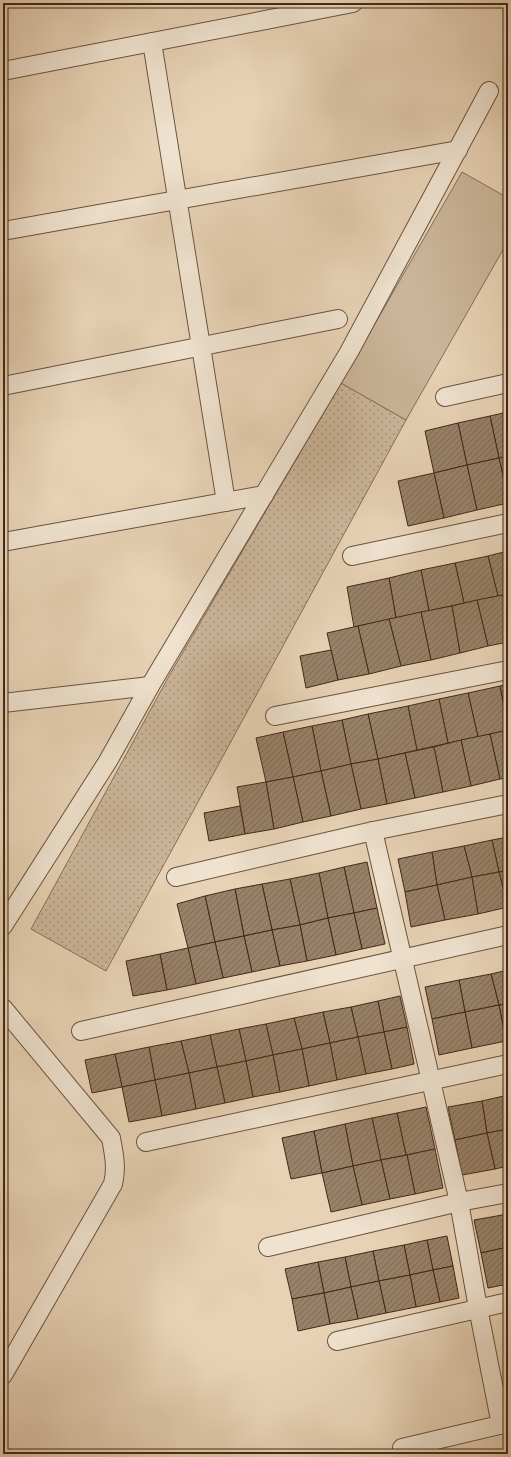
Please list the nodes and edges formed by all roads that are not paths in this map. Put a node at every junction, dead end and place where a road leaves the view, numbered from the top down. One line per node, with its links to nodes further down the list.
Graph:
1 (353, 3): 2 (street)
2 (152, 42): 3 (street); 6 (street)
3 (3, 71)
4 (489, 91): 5 (street)
5 (458, 150): 6 (street); 13 (street)
6 (178, 200): 7 (street); 9 (street)
7 (3, 231)
8 (338, 318): 9 (street)
9 (201, 346): 11 (street); 14 (street)
10 (508, 383): 12 (street)
11 (3, 386)
12 (445, 397)
13 (264, 495): 14 (street); 19 (street)
14 (226, 502): 16 (street)
15 (508, 522): 17 (street)
16 (3, 542)
17 (352, 556)
18 (508, 670): 21 (street)
19 (150, 686): 20 (street); 25 (street)
20 (3, 703)
21 (275, 716)
22 (508, 804): 23 (street)
23 (373, 831): 24 (street); 27 (street)
24 (176, 877)
25 (3, 926)
26 (508, 935): 27 (street)
27 (402, 958): 29 (street); 31 (street)
28 (3, 1008): 39 (street)
29 (81, 1031)
30 (508, 1064): 31 (street)
31 (431, 1080): 32 (street); 34 (street)
32 (146, 1142)
33 (508, 1193): 34 (street)
34 (459, 1202): 35 (street); 37 (street)
35 (268, 1247)
36 (508, 1302): 37 (street)
37 (478, 1308): 38 (street); 40 (street)
38 (338, 1341)
39 (3, 1375)
40 (504, 1424): 41 (street)
41 (402, 1448)

